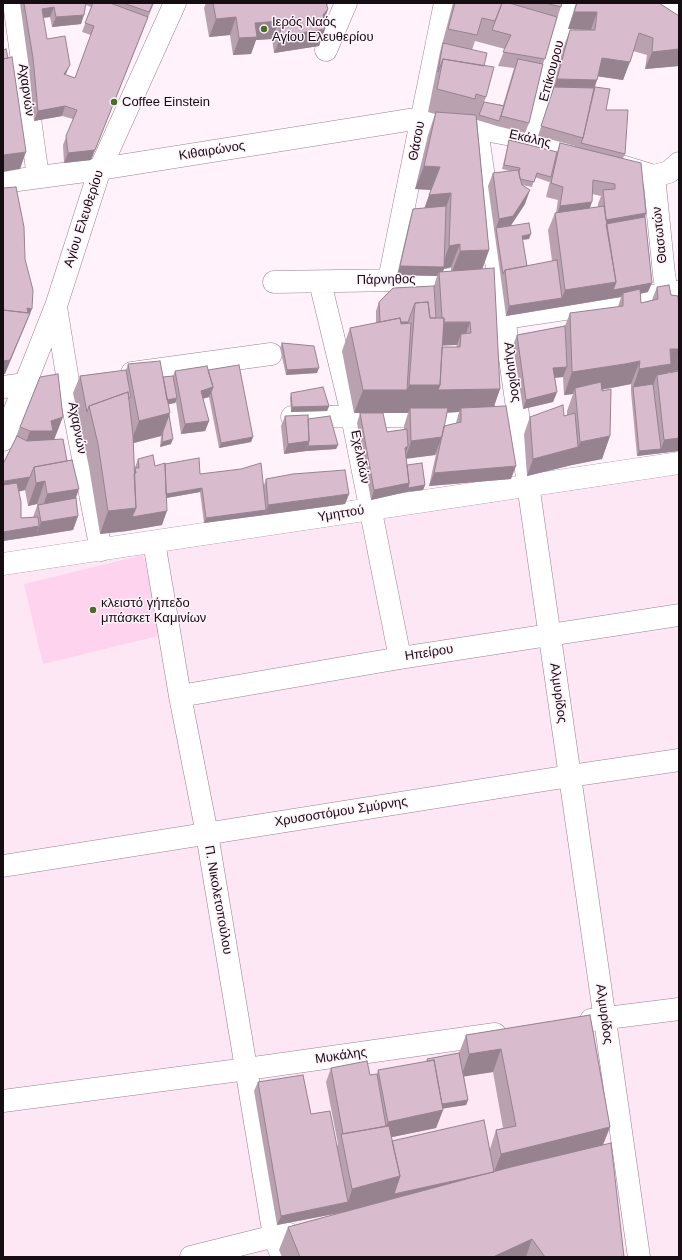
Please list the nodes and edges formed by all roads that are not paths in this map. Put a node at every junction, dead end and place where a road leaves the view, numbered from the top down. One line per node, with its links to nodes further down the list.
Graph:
1 (14, 3): 15 (street, Αχαρνών)
2 (175, 3): 13 (street, Αγίου Ελευθερίου)
3 (346, 3): 8 (street)
4 (445, 3): 9 (street, Θάσου)
5 (571, 3): 11 (street, Επίκουρου)
6 (667, 3): 7 (street)
7 (679, 10)
8 (326, 50)
9 (421, 118): 10 (street, Εκάλης); 13 (street, Κιθαιρώνος); 18 (street, Θάσου)
10 (477, 129): 11 (street, Εκάλης); 17 (street, Αλμυρίδος)
11 (534, 139): 14 (street, Εκάλης)
12 (679, 163): 14 (street)
13 (100, 169): 15 (street, Κιθαιρώνος); 22 (street, Αγίου Ελευθερίου)
14 (654, 176): 21 (street, Θασωτών)
15 (38, 177): 16 (street, Κιθαιρώνος)
16 (3, 182)
17 (498, 279): 18 (street, Πάρνηθος); 23 (street, Αλμυρίδος)
18 (389, 280): 20 (street, Πάρνηθος)
19 (274, 282): 20 (street, Πάρνηθος)
20 (320, 282): 32 (street, Εχελιδών)
21 (673, 293): 23 (street)
22 (56, 306): 27 (street, Αχαρνών); 28 (street, Αγίου Ελευθερίου)
23 (504, 318): 30 (street, Αλμυρίδος)
24 (271, 354): 25 (street)
25 (114, 375)
26 (91, 378): 27 (street)
27 (68, 381): 38 (street, Αχαρνών)
28 (25, 384): 29 (street); 33 (street, Αγίου Ελευθερίου)
29 (3, 387)
30 (518, 415): 32 (street); 35 (street, Αλμυρίδος)
31 (292, 417): 32 (street)
32 (352, 417): 36 (street, Εχελιδών)
33 (3, 440)
34 (679, 463): 35 (street, Υμηττού)
35 (528, 486): 36 (street, Υμηττού); 41 (street, Αλμυρίδος)
36 (370, 509): 37 (street, Υμηττού); 42 (street, Εχελιδών)
37 (154, 542): 38 (street, Υμηττού); 43 (street, Π. Νικολετοπούλου)
38 (101, 550): 39 (street, Υμηττού)
39 (3, 564)
40 (679, 615): 41 (street, Ηπείρου)
41 (550, 635): 42 (street, Ηπείρου); 45 (street, Αλμυρίδος)
42 (400, 658): 43 (street, Ηπείρου)
43 (180, 696): 46 (street, Π. Νικολετοπούλου)
44 (679, 760): 45 (street, Χρυσοστόμου Σμύρνης)
45 (570, 776): 46 (street, Χρυσοστόμου Σμύρνης); 49 (street, Αλμυρίδος)
46 (207, 834): 47 (street, Χρυσοστόμου Σμύρνης); 52 (street, Π. Νικολετοπούλου)
47 (3, 866)
48 (679, 1009): 49 (street)
49 (604, 1018): 50 (street); 58 (street, Αλμυρίδος)
50 (573, 1022)
51 (511, 1031): 52 (street, Μυκάλης)
52 (247, 1069): 53 (street, Μυκάλης); 55 (street, Π. Νικολετοπούλου)
53 (3, 1101)
54 (304, 1229): 55 (street)
55 (274, 1236): 56 (street); 57 (street, Π. Νικολετοπούλου)
56 (191, 1257)
57 (282, 1257)
58 (639, 1257)

